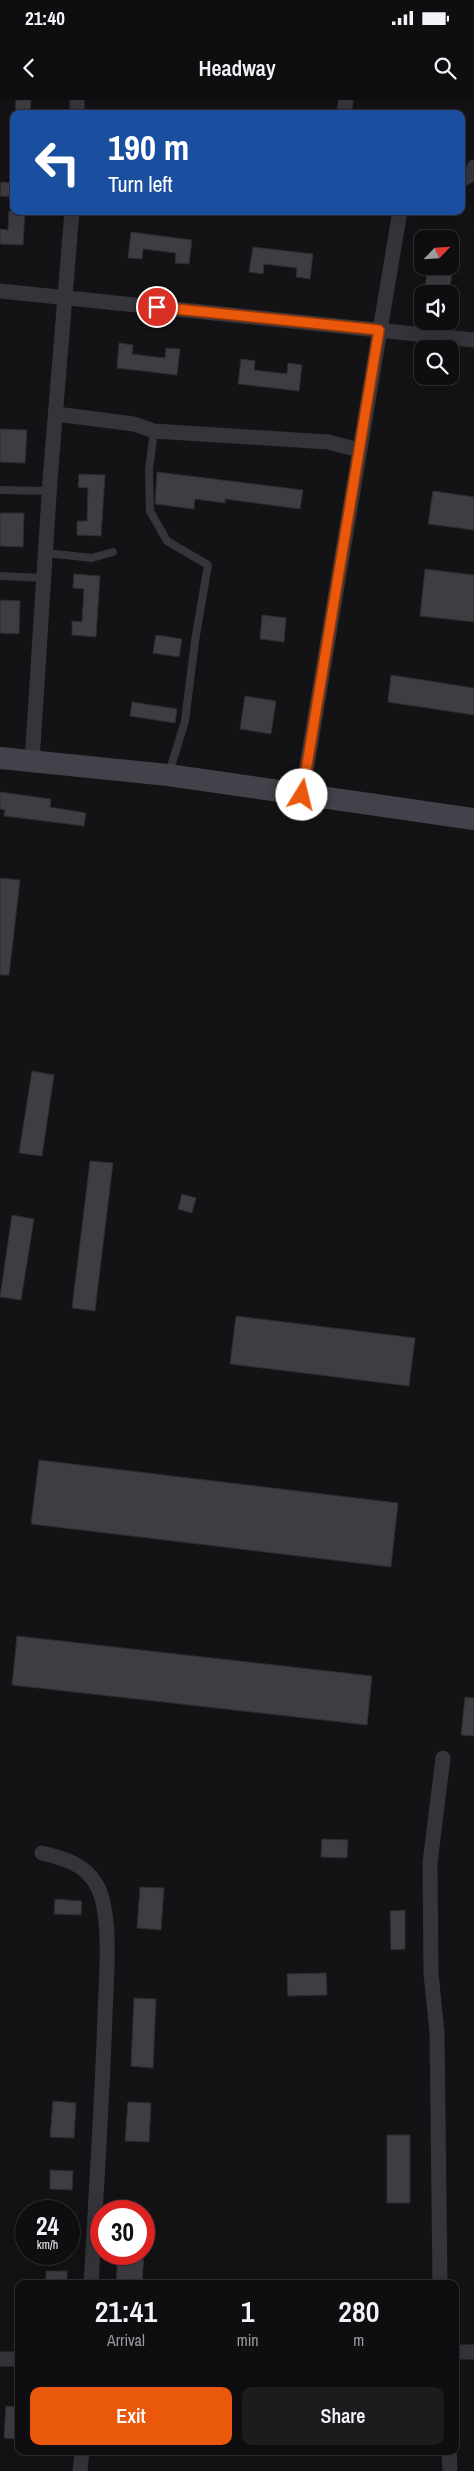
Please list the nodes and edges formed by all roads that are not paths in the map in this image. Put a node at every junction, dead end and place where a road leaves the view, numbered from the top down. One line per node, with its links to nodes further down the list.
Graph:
1 (474, 167): 2 (street)
2 (465, 178)
3 (72, 215): 6 (street)
4 (399, 215): 7 (street)
5 (0, 291): 6 (street)
6 (65, 298): 7 (street); 9 (street)
7 (379, 330): 8 (street); 11 (street)
8 (474, 340)
9 (56, 414): 10 (street); 13 (street)
10 (154, 431): 11 (street); 20 (lane)
11 (359, 450): 21 (street)
12 (0, 490): 13 (lane)
13 (50, 491): 15 (street)
14 (113, 552): 15 (lane)
15 (46, 553): 17 (street)
16 (0, 576): 17 (lane)
17 (44, 578): 19 (street)
18 (0, 758): 19 (main road)
19 (32, 762): 20 (main road)
20 (168, 775): 21 (main road)
21 (302, 795): 22 (main road)
22 (474, 819)
23 (443, 1758): 26 (street)
24 (42, 1853): 25 (street)
25 (91, 2280)
26 (440, 2280)
27 (459, 2352): 28 (street)
28 (474, 2352)
29 (0, 2359): 30 (street)
30 (15, 2359)
31 (82, 2455): 33 (street)
32 (449, 2455): 34 (street)
33 (80, 2471)
34 (450, 2471)

